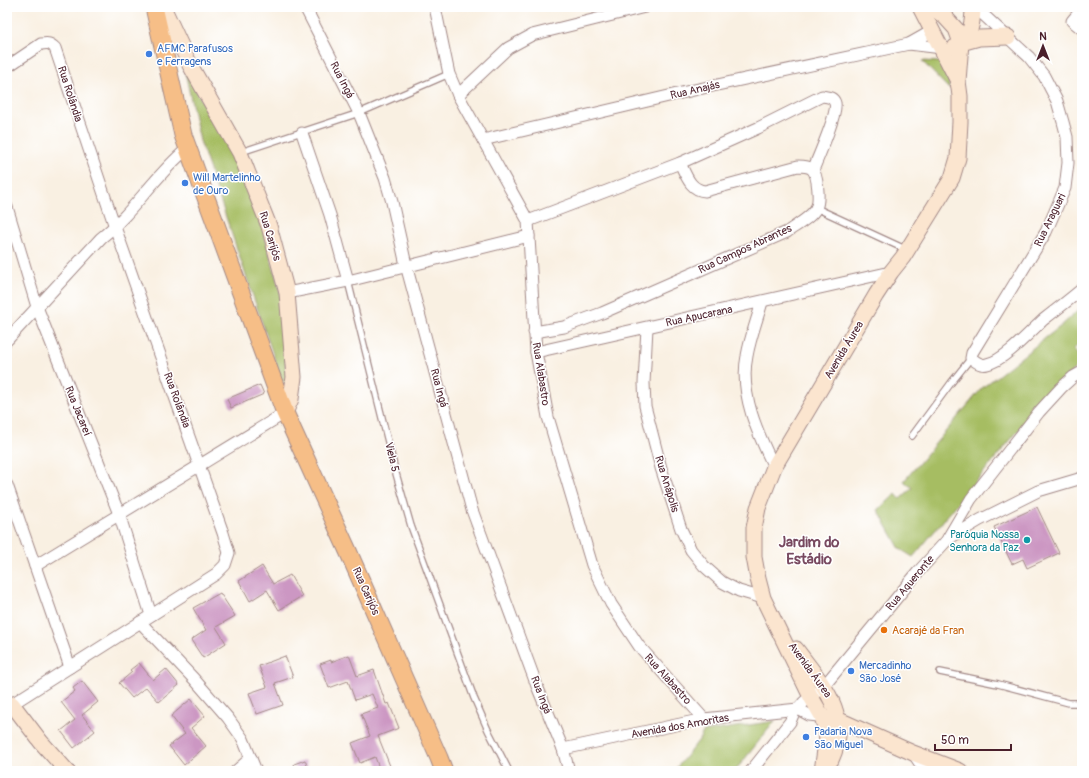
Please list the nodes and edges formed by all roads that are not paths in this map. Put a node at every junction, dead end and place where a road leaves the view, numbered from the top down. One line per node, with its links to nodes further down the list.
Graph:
1 (154, 7): 24 (main road, Rua Carijós)
2 (163, 7): 25 (street, Rua Carijós)
3 (306, 7): 21 (street, Rua Ingá)
4 (435, 7): 18 (street, Rua Alabastro)
5 (645, 7): 20 (street)
6 (920, 7): 12 (street, Avenida Áurea)
7 (932, 7): 10 (street, Avenida Áurea)
8 (974, 7): 13 (street, Rua Araguari); 14 (street, Avenida Áurea)
9 (1082, 9): 11 (street)
10 (948, 12): 12 (street); 14 (street, Avenida Áurea)
11 (1082, 30)
12 (932, 31): 15 (street, Rua Anajás); 16 (street, Avenida Áurea)
13 (1008, 37): 14 (street); 47 (street, Rua Araguari)
14 (961, 43): 16 (street); 19 (street, Avenida Áurea)
15 (909, 44): 16 (street, Rua Anajás); 23 (street, Rua Anajás)
16 (942, 48): 19 (street, Avenida Áurea)
17 (7, 67): 31 (street, Rua Rolândia)
18 (449, 74): 20 (street, Rua Alabastro); 21 (lane)
19 (958, 81): 33 (street, Avenida Áurea)
20 (458, 95): 23 (street, Rua Alabastro)
21 (359, 113): 22 (lane); 34 (street, Rua Ingá)
22 (302, 133): 25 (lane); 37 (street, Viela 5)
23 (482, 140): 30 (street, Rua Alabastro)
24 (187, 149): 31 (street); 49 (main road, Rua Carijós)
25 (240, 153): 39 (street, Rua Carijós)
26 (680, 163): 27 (street); 27 (street); 30 (street)
27 (813, 170): 29 (street)
28 (7, 207): 42 (street, Rua Jacareí)
29 (816, 208): 33 (lane); 44 (street, Rua Campos Abrantes)
30 (528, 221): 32 (street, Rua Alabastro)
31 (115, 227): 42 (street); 51 (street, Rua Rolândia)
32 (529, 236): 34 (street); 44 (street, Rua Alabastro)
33 (908, 250): 35 (street, Avenida Áurea)
34 (406, 265): 37 (street); 72 (street, Rua Ingá)
35 (891, 272): 36 (street, Rua Apucarana); 40 (street, Avenida Áurea)
36 (862, 278): 40 (street); 41 (street, Rua Apucarana)
37 (348, 281): 39 (street); 79 (lane, Viela 5)
38 (1082, 289): 47 (street)
39 (287, 293): 49 (street, Rua Carijós)
40 (876, 295): 52 (street, Avenida Áurea)
41 (762, 302): 43 (street, Rua Apucarana); 52 (street)
42 (37, 307): 45 (street); 55 (street, Rua Jacareí)
43 (647, 328): 46 (street, Rua Apucarana); 58 (street, Rua Anápolis)
44 (534, 332): 46 (street, Rua Alabastro)
45 (7, 340)
46 (536, 352): 70 (street, Rua Alabastro)
47 (971, 355): 50 (lane)
48 (1082, 372): 56 (street)
49 (285, 413): 51 (street); 78 (main road, Rua Carijós)
50 (912, 436)
51 (200, 464): 55 (street); 59 (street, Rua Rolândia)
52 (774, 467): 58 (street, Avenida Áurea)
53 (1082, 478): 56 (street, Rua Aqueronte)
54 (7, 485): 57 (street)
55 (119, 514): 57 (street); 59 (street, Rua Jacareí)
56 (948, 539): 64 (street, Rua Aqueronte)
57 (35, 566): 62 (street)
58 (763, 598): 61 (street, Avenida Áurea)
59 (151, 615): 60 (street, Rua Rolândia)
60 (140, 622): 62 (street, Rua Rolândia); 74 (street)
61 (776, 625): 64 (street, Avenida Áurea); 65 (street, Avenida Áurea)
62 (70, 668): 67 (street, Rua Rolândia)
63 (940, 672): 66 (lane)
64 (824, 686): 65 (street); 71 (street, Avenida Áurea)
65 (811, 697): 68 (street); 69 (street, Avenida Áurea)
66 (1082, 703)
67 (9, 704): 75 (street)
68 (797, 710): 69 (street, Avenida dos Amoritas); 70 (street, Avenida dos Amoritas); 81 (street)
69 (822, 716): 71 (street, Avenida dos Amoritas); 82 (street, Avenida Áurea)
70 (704, 719): 72 (street, Avenida dos Amoritas)
71 (837, 719): 73 (street, Avenida dos Amoritas); 83 (street, Avenida Áurea)
72 (563, 749): 80 (street, Rua Ingá)
73 (913, 753): 84 (street); 85 (street, Avenida dos Amoritas)
74 (251, 758): 76 (street); 77 (street)
75 (67, 771)
76 (236, 771)
77 (256, 771)
78 (444, 771)
79 (508, 771)
80 (569, 771)
81 (751, 771)
82 (822, 771)
83 (826, 771)
84 (925, 771)
85 (960, 771)

